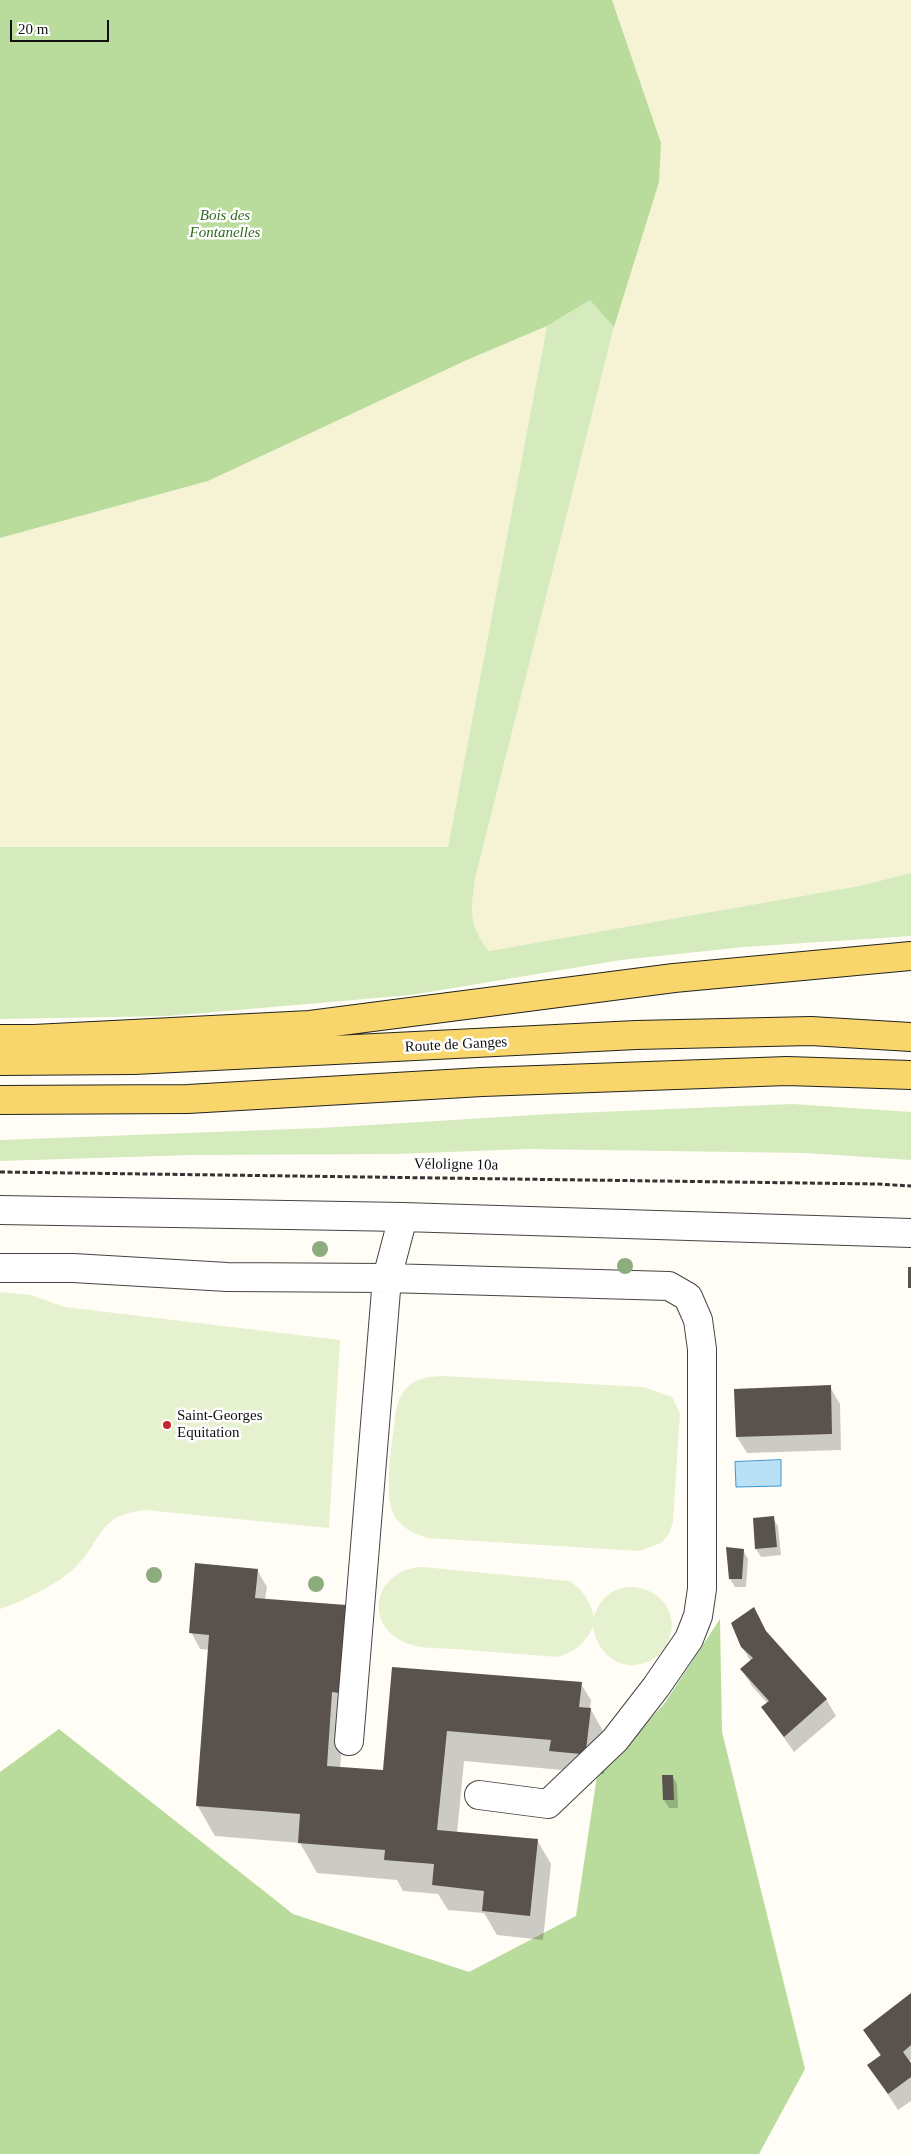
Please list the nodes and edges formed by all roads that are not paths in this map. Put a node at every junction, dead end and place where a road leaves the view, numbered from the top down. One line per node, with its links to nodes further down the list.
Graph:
1 (911, 956): 3 (main road)
2 (911, 1037): 4 (main road, Route de Ganges)
3 (0, 1039)
4 (0, 1061)
5 (911, 1074): 6 (main road)
6 (0, 1100)
7 (0, 1210): 8 (street)
8 (403, 1217): 9 (street); 11 (street)
9 (911, 1233)
10 (0, 1268): 11 (street)
11 (387, 1278): 12 (street); 13 (street)
12 (349, 1741)
13 (479, 1795)

